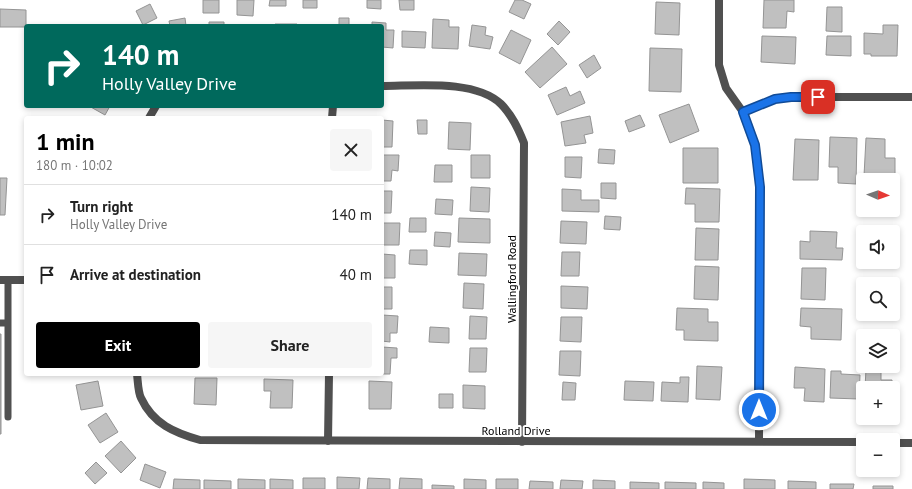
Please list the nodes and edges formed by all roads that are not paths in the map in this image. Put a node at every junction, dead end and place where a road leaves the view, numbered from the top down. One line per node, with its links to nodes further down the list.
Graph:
1 (719, 0): 4 (street)
2 (384, 86): 14 (street, Wallingford Road)
3 (912, 97): 4 (street)
4 (743, 112): 13 (street)
5 (4, 280): 6 (street); 8 (lane)
6 (24, 280)
7 (0, 323): 8 (lane)
8 (8, 323): 11 (lane)
9 (137, 376): 12 (street, Rolland Drive)
10 (329, 376): 12 (street)
11 (8, 417)
12 (328, 441): 14 (street, Rolland Drive)
13 (759, 441): 14 (street, Rolland Drive); 15 (street, Rolland Drive)
14 (522, 442)
15 (856, 442)
16 (900, 443): 17 (street)
17 (912, 443)

